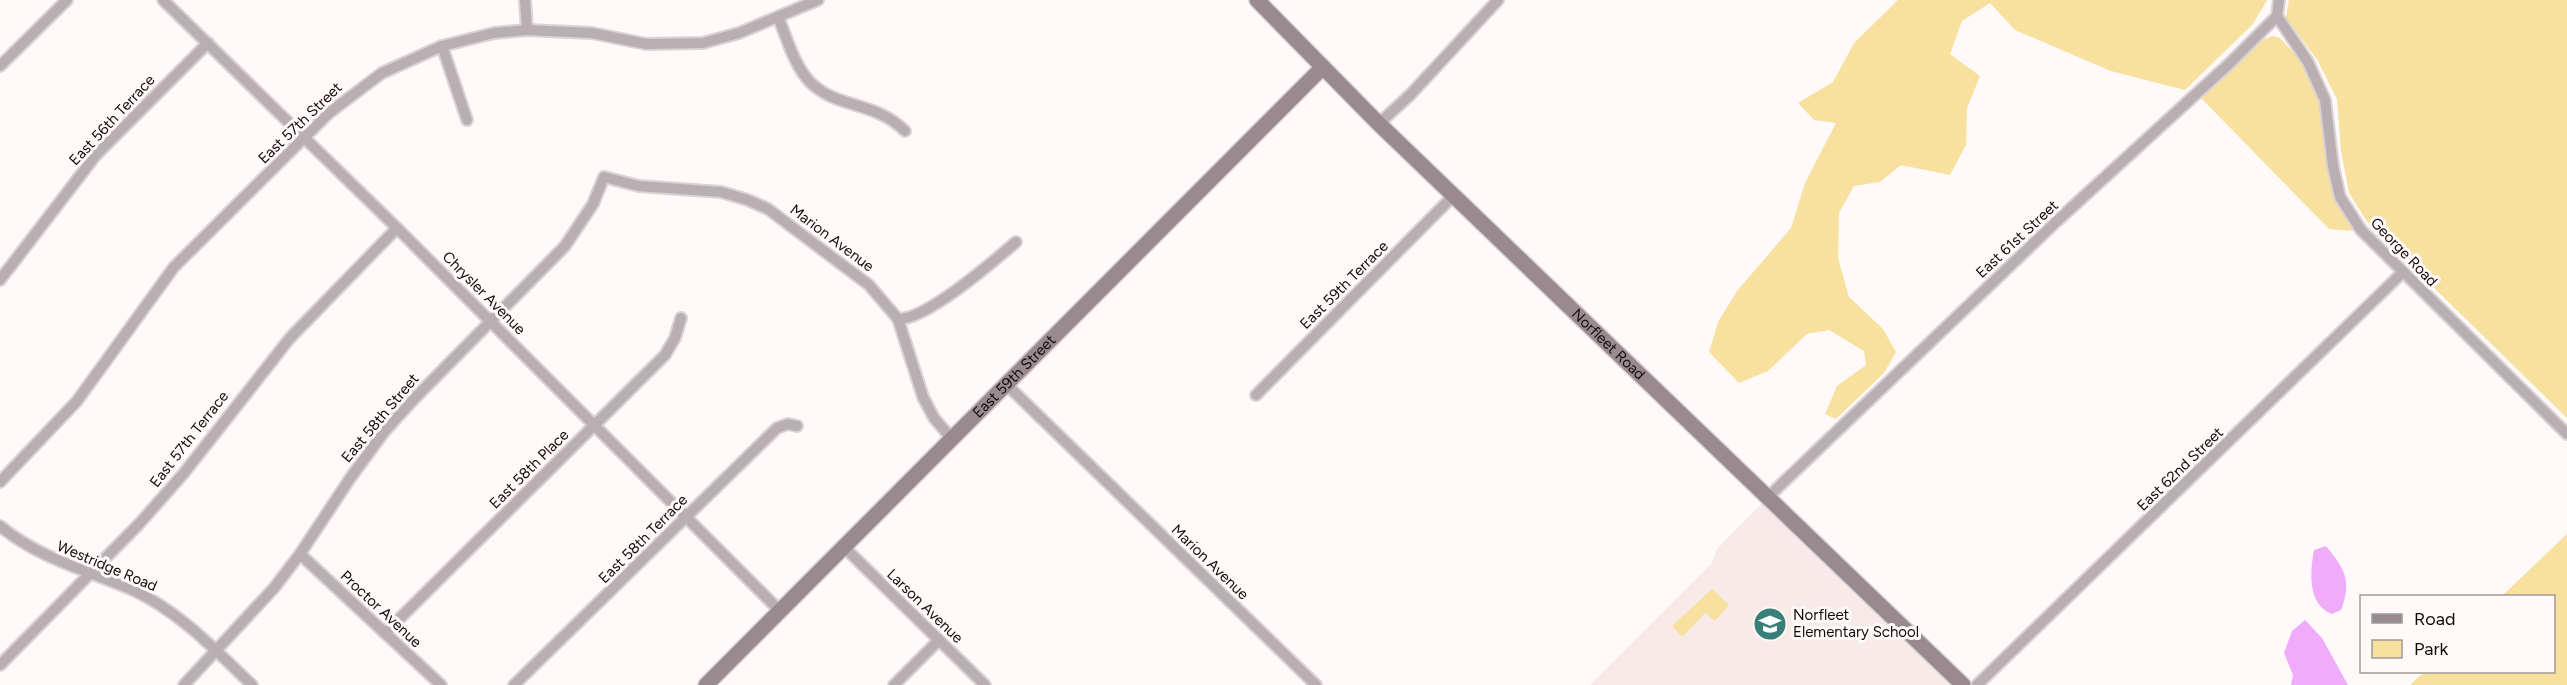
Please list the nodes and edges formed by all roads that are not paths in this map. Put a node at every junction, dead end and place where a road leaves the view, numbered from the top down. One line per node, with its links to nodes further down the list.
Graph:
1 (67, 0): 13 (street)
2 (163, 0): 11 (street, Chrysler Avenue)
3 (525, 0): 10 (street)
4 (818, 0): 9 (street)
5 (1257, 0): 14 (street, Norfleet Road)
6 (1498, 0): 16 (street)
7 (2279, 0): 8 (street)
8 (2277, 16): 23 (street, George Road); 35 (street, East 61st Street)
9 (778, 17): 10 (street, East 57th Street); 17 (street)
10 (527, 30): 12 (street, East 57th Street)
11 (208, 43): 18 (street, Chrysler Avenue); 24 (street, East 56th Terrace)
12 (442, 46): 15 (street); 18 (street, East 57th Street)
13 (0, 66)
14 (1323, 67): 16 (street, Norfleet Road); 28 (street, East 59th Street)
15 (467, 120)
16 (1377, 122): 20 (street, Norfleet Road)
17 (905, 131)
18 (305, 137): 21 (street, Chrysler Avenue); 34 (street, East 57th Street)
19 (604, 177): 26 (street, Marion Avenue); 27 (street, East 58th Street)
20 (1454, 195): 29 (street, East 59th Terrace); 35 (street, Norfleet Road)
21 (397, 228): 27 (street, Chrysler Avenue); 40 (street, East 57th Terrace)
22 (1016, 242): 26 (street)
23 (2402, 273): 32 (street, George Road); 55 (street, East 62nd Street)
24 (0, 280)
25 (681, 318): 30 (street, East 58th Place)
26 (898, 319): 33 (street, Marion Avenue)
27 (490, 321): 30 (street, Chrysler Avenue); 39 (street, East 58th Street)
28 (1006, 384): 33 (street, East 59th Street); 53 (street, Marion Avenue)
29 (1256, 395)
30 (595, 425): 36 (street, Chrysler Avenue); 42 (street, East 58th Place)
31 (797, 426): 36 (street, East 58th Terrace)
32 (2567, 434)
33 (952, 439): 38 (street, East 59th Street)
34 (0, 482)
35 (1768, 497): 54 (street, Norfleet Road)
36 (687, 517): 41 (street, Chrysler Avenue); 49 (street, East 58th Terrace)
37 (0, 526): 40 (street, Westridge Road)
38 (844, 548): 41 (street, East 59th Street); 43 (street, Larson Avenue)
39 (300, 554): 42 (street, Proctor Avenue); 44 (street, East 58th Street)
40 (90, 574): 44 (street, Westridge Road); 45 (street, East 57th Terrace)
41 (780, 611): 50 (street, East 59th Street)
42 (385, 633): 48 (street, Proctor Avenue)
43 (939, 640): 51 (street); 52 (street, Larson Avenue)
44 (217, 652): 46 (street, East 58th Street); 47 (street, Westridge Road)
45 (0, 666)
46 (184, 685)
47 (252, 685)
48 (441, 685)
49 (514, 685)
50 (706, 685)
51 (894, 685)
52 (985, 685)
53 (1316, 685)
54 (1963, 685)
55 (1977, 685)

